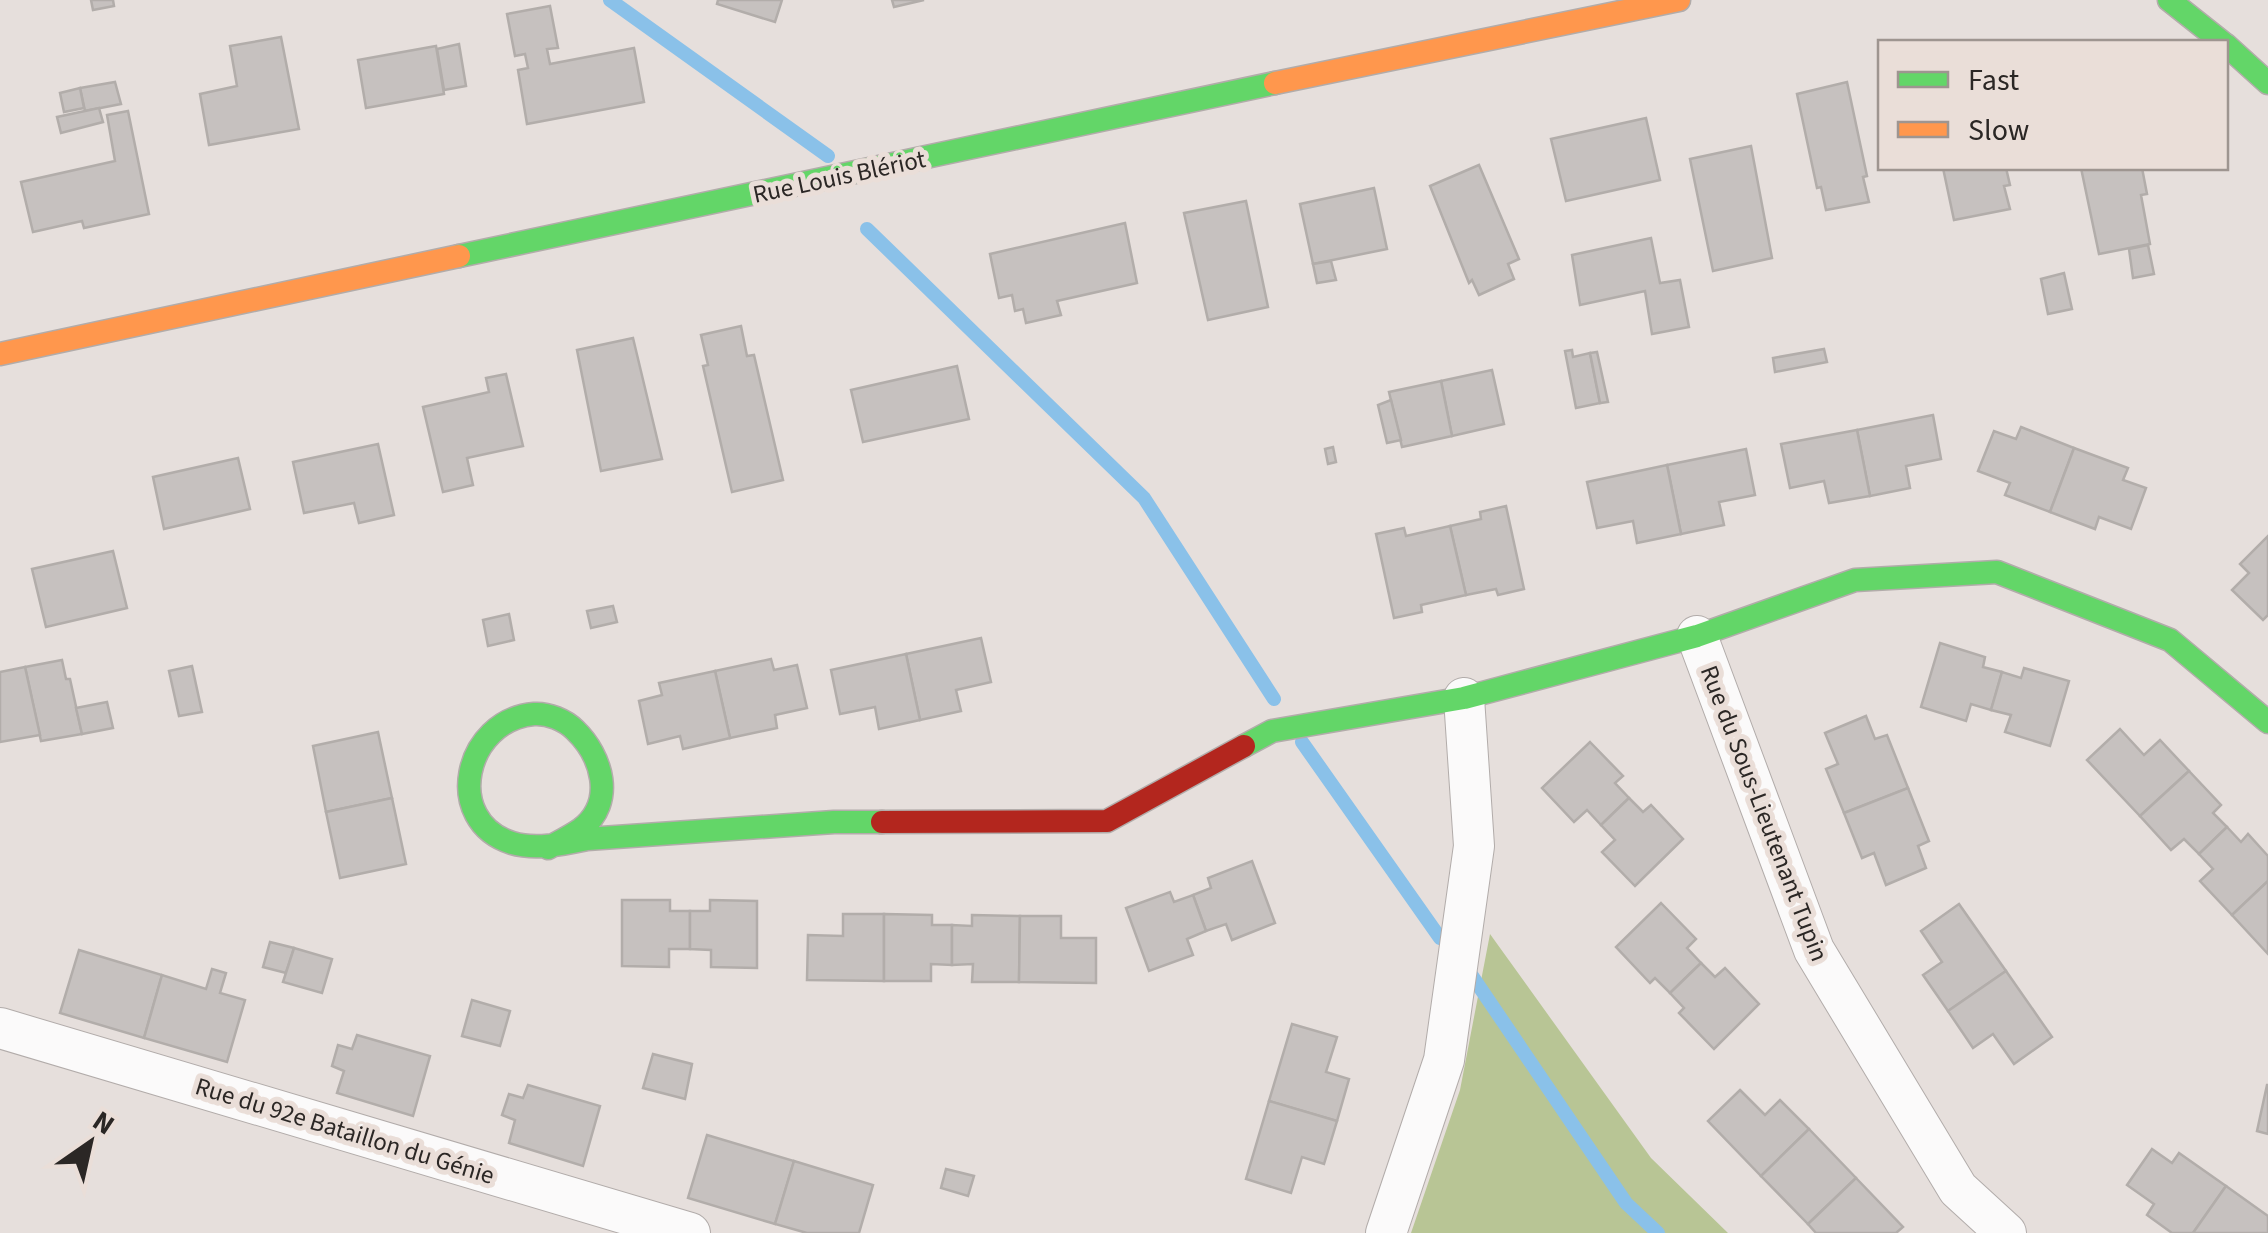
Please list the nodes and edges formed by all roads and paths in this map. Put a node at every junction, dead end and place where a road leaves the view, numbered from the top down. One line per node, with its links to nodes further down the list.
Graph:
1 (1679, 0): 6 (street, Rue Louis Blériot)
2 (2169, 0): 3 (street)
3 (2220, 40)
4 (2228, 48): 5 (street)
5 (2268, 83)
6 (0, 354)
7 (1697, 636): 8 (street); 9 (street); 14 (street, Rue du Sous-Lieutenant Tupin)
8 (1464, 698): 10 (street); 13 (street)
9 (2268, 722)
10 (548, 848): 10 (street)
11 (0, 1028): 12 (street, Rue du 92e Bataillon du Génie)
12 (690, 1233)
13 (1386, 1233)
14 (2006, 1233)

